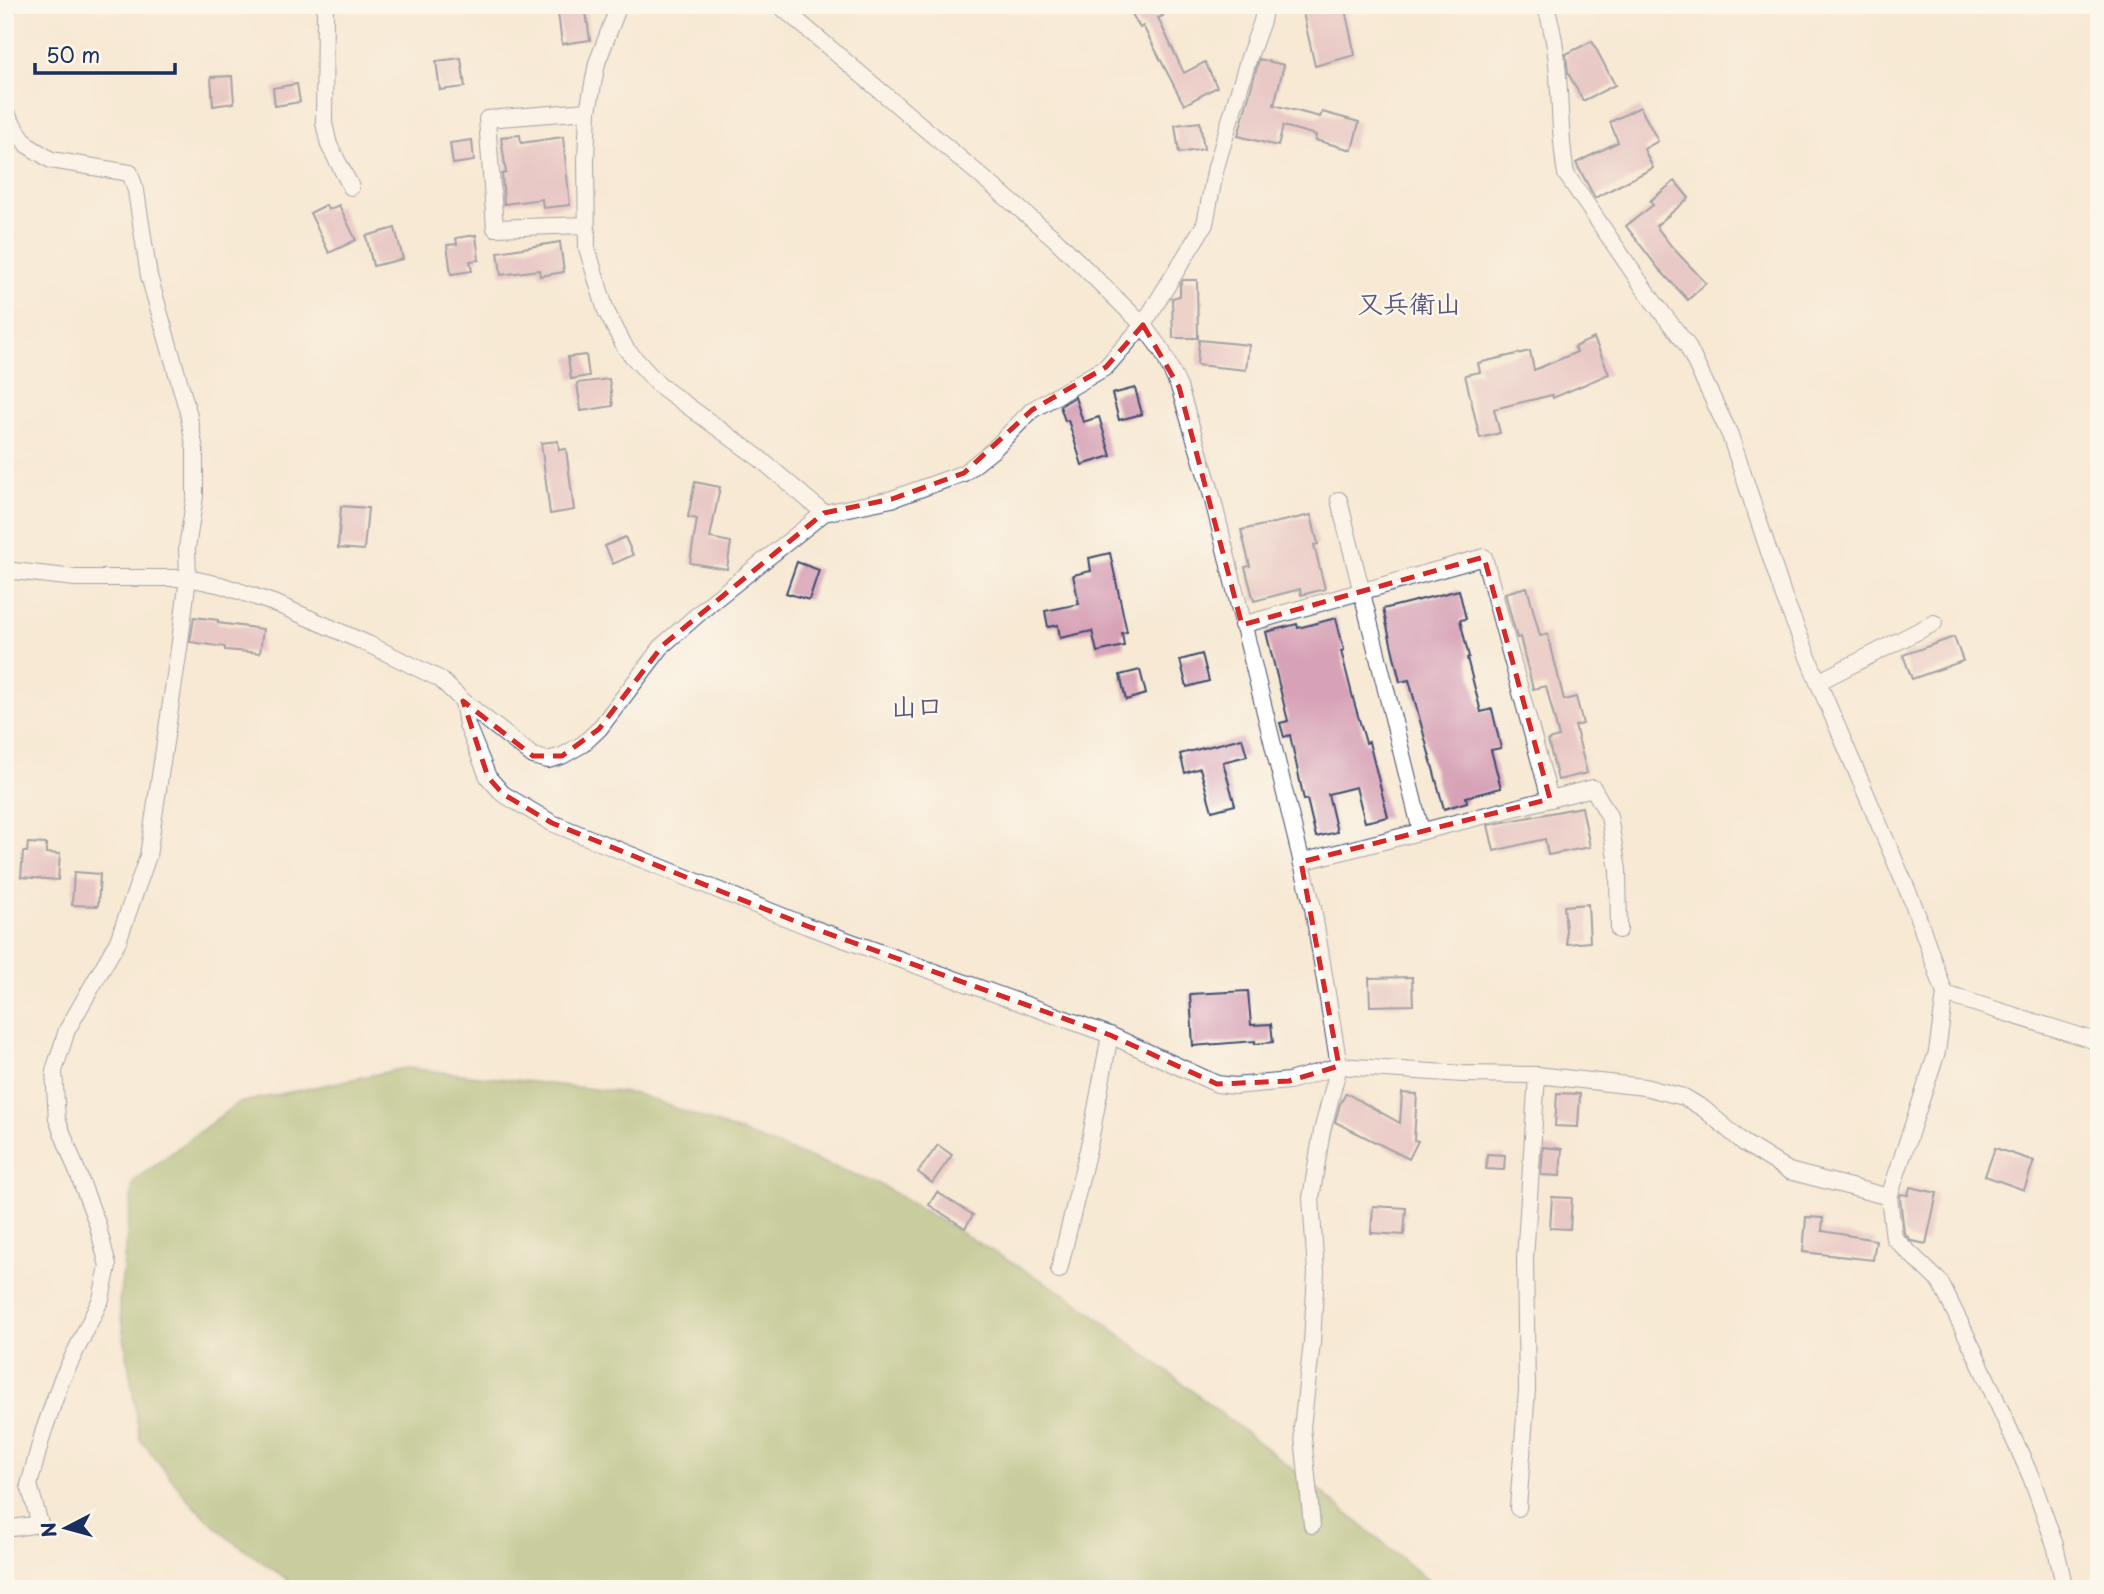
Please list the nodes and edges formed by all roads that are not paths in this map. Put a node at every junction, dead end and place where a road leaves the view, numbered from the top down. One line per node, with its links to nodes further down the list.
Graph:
1 (11, 5): 7 (street)
2 (325, 5): 10 (street)
3 (619, 5): 8 (street)
4 (779, 5): 12 (street)
5 (1265, 5): 12 (street)
6 (1545, 5): 20 (street)
7 (5, 11)
8 (588, 111): 11 (street); 11 (street)
9 (5, 112): 16 (street)
10 (351, 187)
11 (586, 225): 14 (street)
12 (1143, 326): 14 (street); 19 (street)
13 (1339, 500): 17 (street)
14 (824, 513): 21 (street)
15 (5, 570): 16 (street)
16 (188, 578): 21 (street); 35 (street)
17 (1363, 592): 19 (street); 22 (street); 23 (street)
18 (1934, 623): 20 (street)
19 (1242, 625): 24 (street)
20 (1818, 682): 26 (street)
21 (463, 701): 27 (street)
22 (1550, 799): 23 (street); 25 (street)
23 (1421, 831): 24 (street)
24 (1301, 862): 29 (street)
25 (1619, 930)
26 (1945, 994): 28 (street); 31 (street)
27 (1110, 1035): 29 (street); 32 (street)
28 (2099, 1042)
29 (1339, 1066): 30 (street); 34 (street)
30 (1537, 1076): 31 (street); 33 (street)
31 (1889, 1197): 36 (street)
32 (1059, 1270)
33 (1518, 1508)
34 (1312, 1525)
35 (5, 1529)
36 (2065, 1589)

